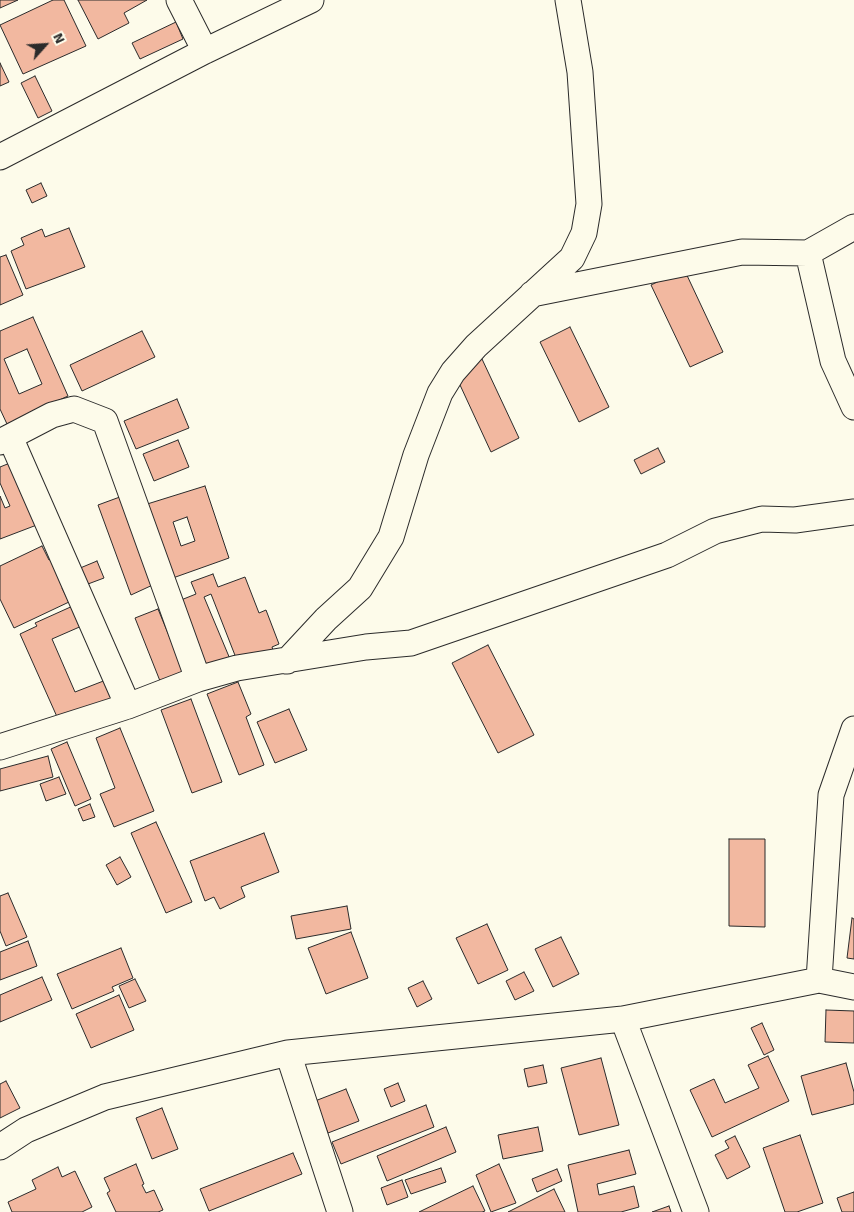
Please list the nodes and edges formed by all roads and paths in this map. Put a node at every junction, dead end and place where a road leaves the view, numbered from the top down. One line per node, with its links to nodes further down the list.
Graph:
1 (179, 0): 4 (street)
2 (311, 0): 4 (street)
3 (568, 0): 8 (street)
4 (205, 51): 5 (street)
5 (0, 157)
6 (854, 227): 7 (street)
7 (808, 253): 8 (street); 9 (street)
8 (532, 294): 12 (street)
9 (854, 406)
10 (5, 439): 13 (street); 14 (street)
11 (854, 512): 12 (street)
12 (286, 661): 13 (street)
13 (198, 679): 14 (street)
14 (128, 706): 16 (street)
15 (854, 729): 17 (street)
16 (0, 747)
17 (849, 759): 18 (street)
18 (819, 980): 19 (street); 20 (street)
19 (854, 987)
20 (623, 1019): 21 (street); 24 (street)
21 (288, 1053): 22 (street); 23 (street)
22 (0, 1147)
23 (340, 1212)
24 (696, 1212)

